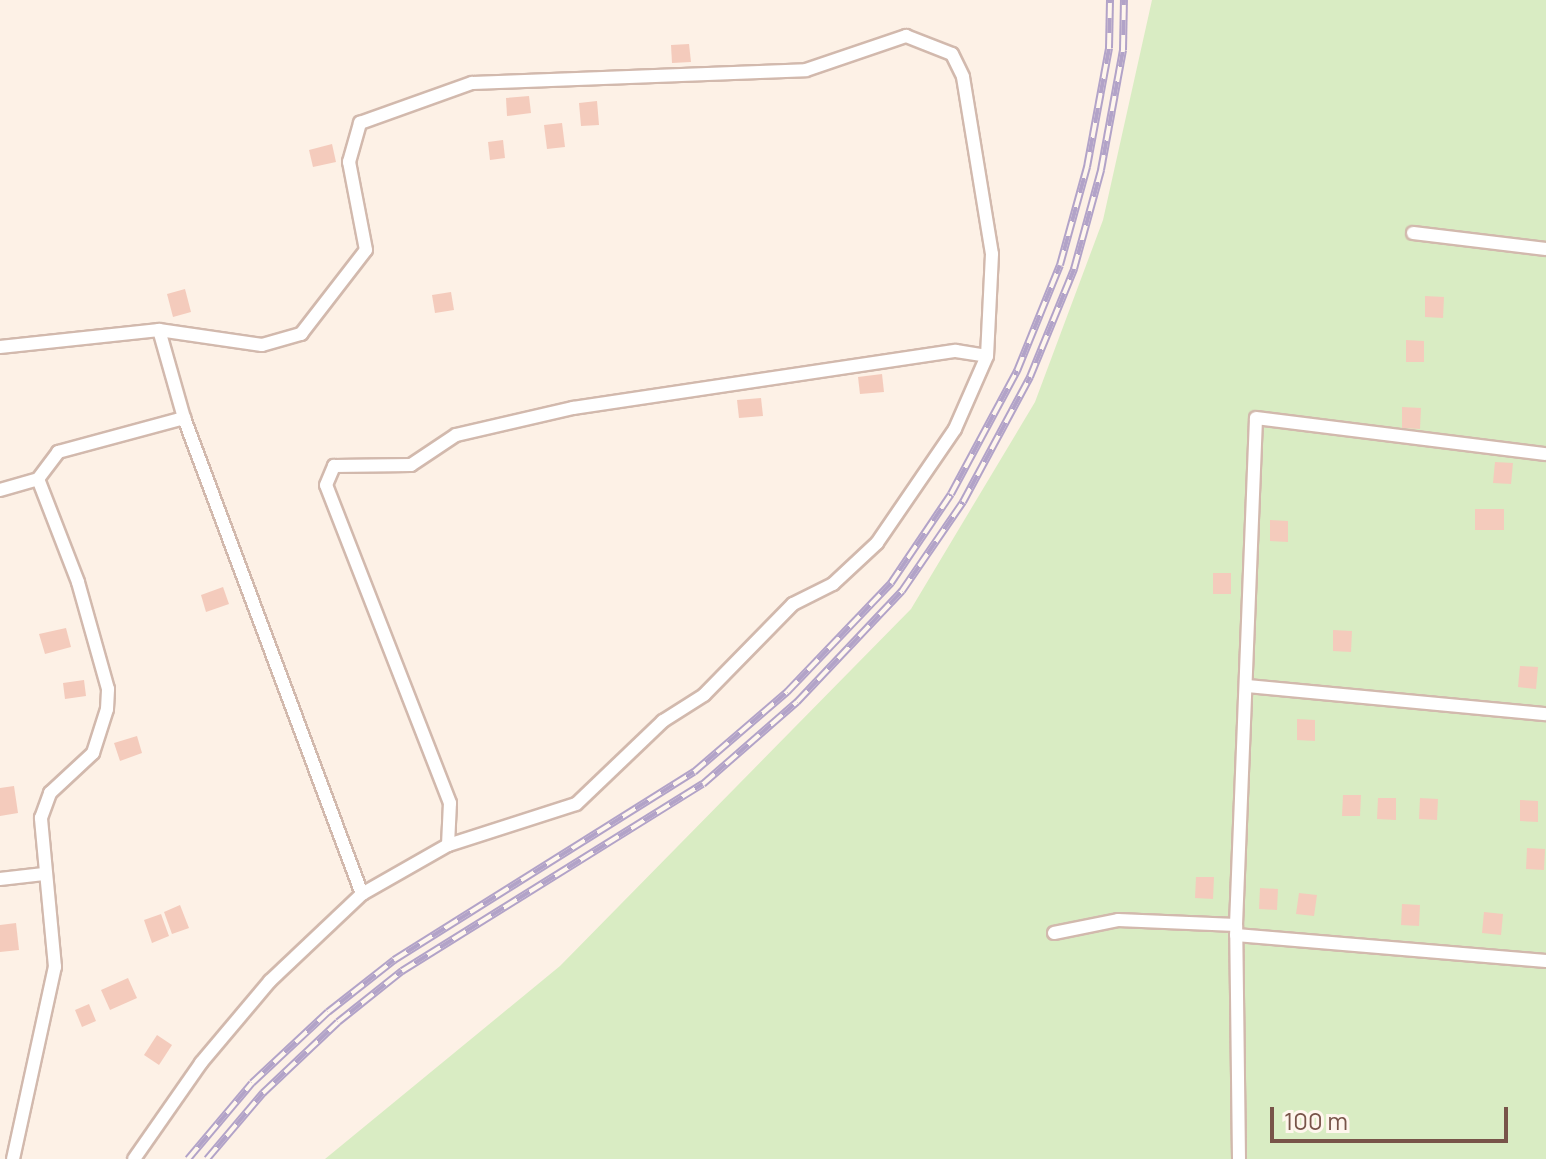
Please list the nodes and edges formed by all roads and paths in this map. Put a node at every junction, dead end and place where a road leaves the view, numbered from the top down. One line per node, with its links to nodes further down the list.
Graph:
1 (1413, 233): 2 (street)
2 (1546, 249)
3 (159, 330): 4 (street); 5 (street); 6 (street)
4 (0, 347)
5 (987, 356): 12 (street); 12 (street)
6 (184, 418): 8 (street); 15 (street)
7 (1546, 454): 10 (street)
8 (38, 479): 9 (street); 13 (street)
9 (0, 490)
10 (1248, 686): 11 (street); 16 (street)
11 (1546, 714)
12 (448, 845): 15 (street)
13 (44, 874): 14 (street); 19 (street)
14 (0, 879)
15 (362, 894): 20 (street)
16 (1236, 930): 17 (street); 18 (street); 21 (street)
17 (1054, 933)
18 (1546, 961)
19 (13, 1159)
20 (134, 1159)
21 (1239, 1159)

